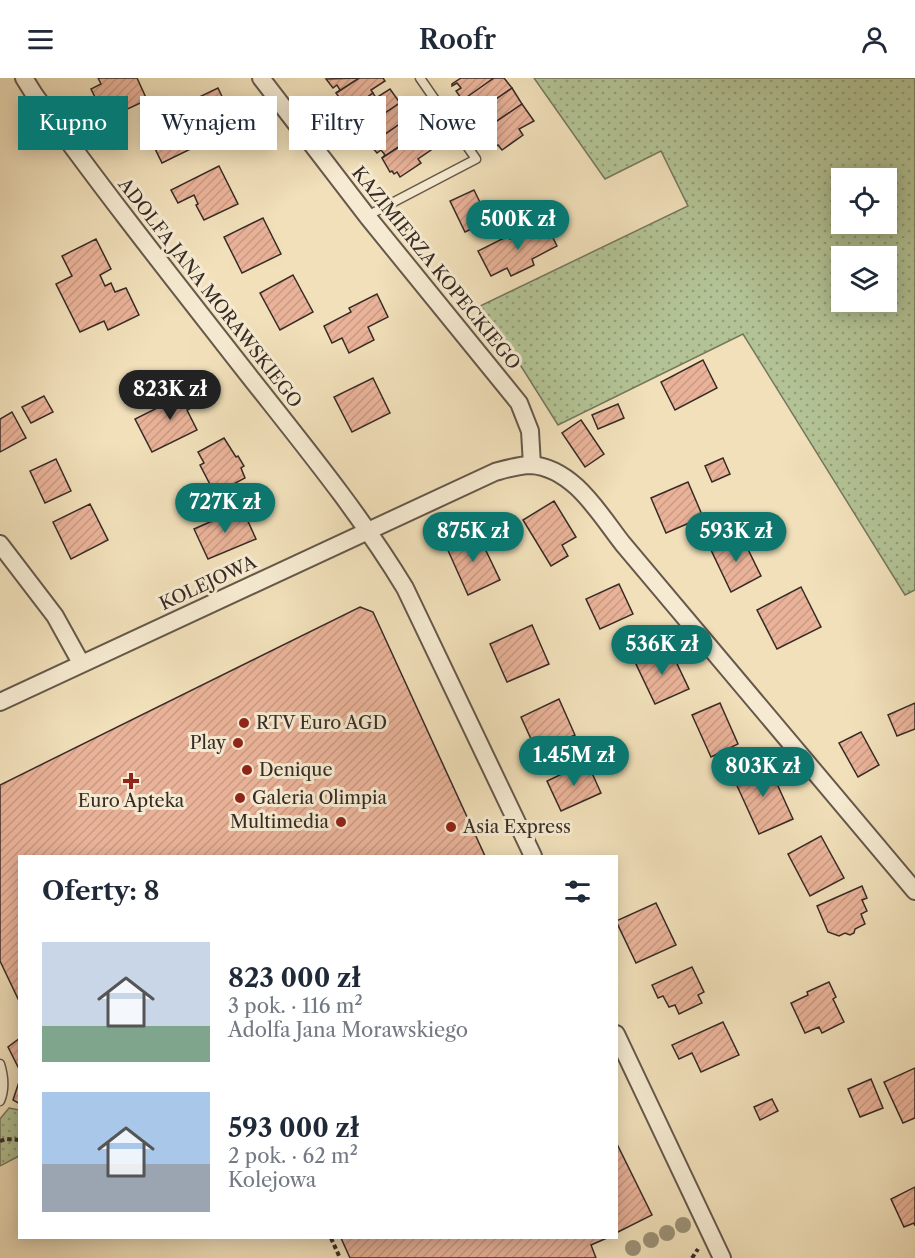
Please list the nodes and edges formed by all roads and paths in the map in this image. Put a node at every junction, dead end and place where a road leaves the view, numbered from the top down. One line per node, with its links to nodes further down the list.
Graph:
1 (24, 78): 6 (street, ADOLFA JANA MORAWSKIEGO)
2 (261, 78): 4 (street, KAZIMIERZA KOPECKIEGO)
3 (420, 78): 4 (lane)
4 (367, 216): 5 (street, KAZIMIERZA KOPECKIEGO)
5 (531, 465): 6 (street, KOLEJOWA); 11 (street, KOLEJOWA)
6 (366, 531): 8 (street, KOLEJOWA); 10 (street, ADOLFA JANA MORAWSKIEGO)
7 (0, 544): 8 (street)
8 (81, 663): 9 (street, KOLEJOWA)
9 (0, 702)
10 (532, 855)
11 (915, 891)
12 (618, 1038): 19 (street)
13 (0, 1064): 14 (lane)
14 (0, 1101)
15 (18, 1140): 16 (path)
16 (0, 1141)
17 (330, 1239): 18 (path)
18 (340, 1258)
19 (721, 1258)

